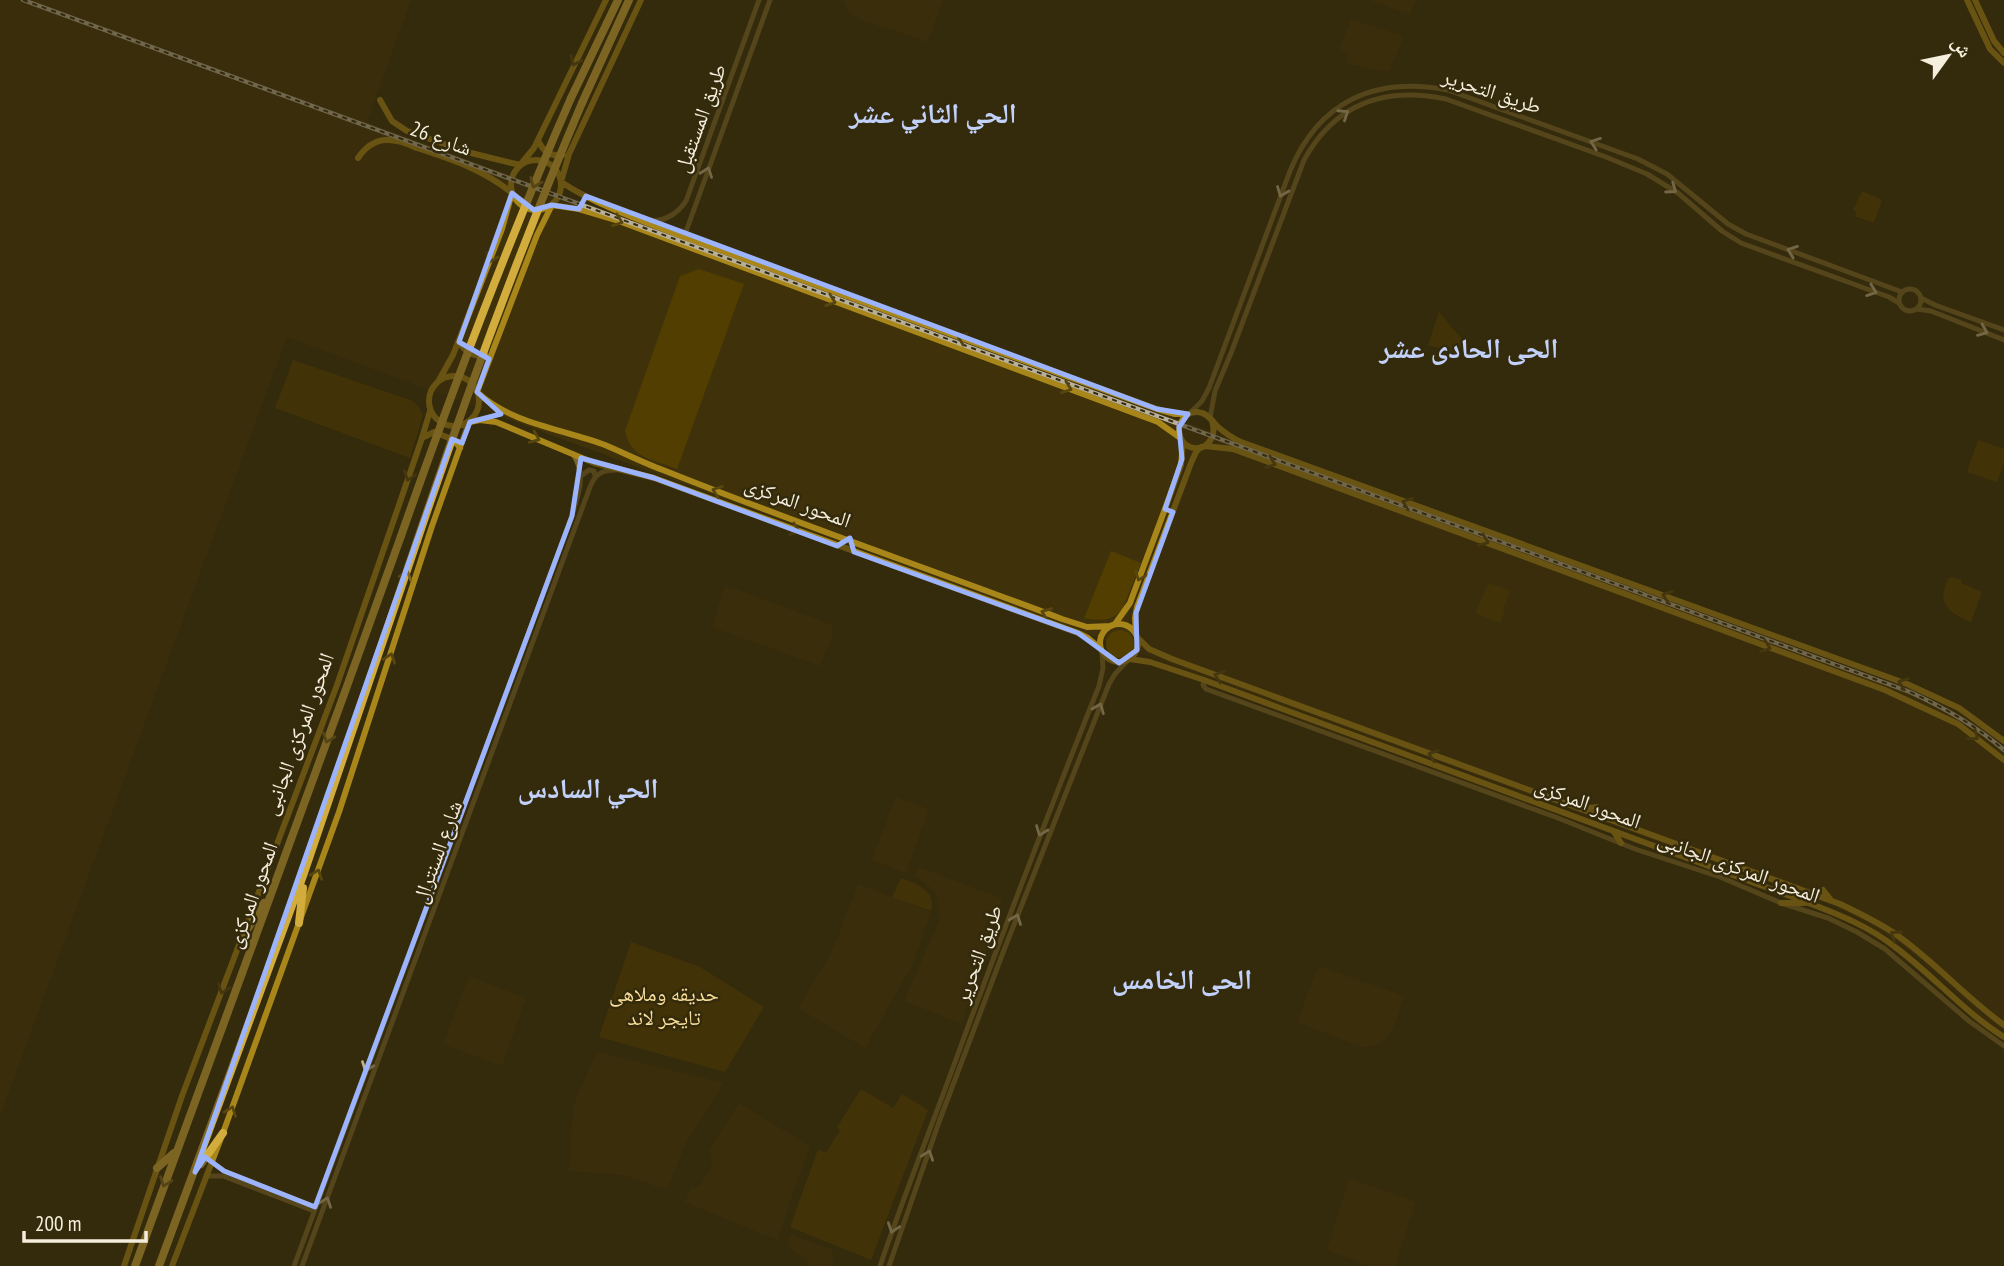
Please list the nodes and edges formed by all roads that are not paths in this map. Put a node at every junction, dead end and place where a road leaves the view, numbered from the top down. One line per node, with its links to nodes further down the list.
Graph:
1 (606, 0): 12 (main road, one-way to 12)
2 (618, 0): 84 (highway, المحور المركزى, one-way to 84, bridge)
3 (629, 0): 83 (highway, المحور المركزى, one-way to 3, bridge)
4 (642, 0): 14 (main road)
5 (759, 0): 23 (street, طريق المستقبل)
6 (770, 0): 24 (street, طريق المستقبل, one-way to 6)
7 (1967, 0): 10 (main road)
8 (1975, 0): 9 (main road)
9 (2004, 53)
10 (2004, 63)
11 (380, 100): 13 (main road, شارع 26)
12 (538, 140): 14 (main road); 17 (main road)
13 (445, 145): 15 (main road); 17 (main road, شارع 26)
14 (569, 154): 18 (main road)
15 (439, 155): 16 (main road, شارع 26); 19 (main road, شارع 26)
16 (358, 158)
17 (520, 165): 18 (main road); 19 (main road)
18 (561, 182): 20 (main road); 21 (main road)
19 (512, 192): 21 (main road); 33 (main road, one-way to 33)
20 (586, 196): 22 (main road); 23 (main road)
21 (552, 205): 22 (main road); 34 (main road)
22 (579, 209): 29 (main road, one-way to 29)
23 (645, 222): 24 (main road)
24 (684, 237): 39 (main road, one-way to 24)
25 (1902, 292): 26 (street); 27 (street); 39 (street, طريق التحرير, one-way to 39)
26 (1921, 298): 28 (street); 31 (street)
27 (1899, 303): 28 (street); 40 (street, طريق التحرير, one-way to 27)
28 (1916, 309): 32 (street, one-way to 32)
29 (864, 313): 30 (main road); 44 (main road, one-way to 44)
30 (862, 322)
31 (2004, 330)
32 (2004, 340)
33 (459, 341): 34 (main road); 35 (main road)
34 (491, 355): 36 (main road)
35 (439, 380): 36 (main road); 37 (main road)
36 (478, 393): 38 (main road, المحور المركزى); 41 (main road)
37 (430, 411): 41 (main road); 43 (main road, المحور المركزى الجانبى)
38 (509, 413): 42 (main road); 52 (main road, المحور المركزى, one-way to 38)
39 (1189, 414): 40 (main road); 44 (main road)
40 (1211, 420): 45 (main road); 56 (main road, one-way to 40)
41 (469, 422): 42 (main road, المحور المركزى); 46 (main road)
42 (505, 426): 47 (main road, المحور المركزى, one-way to 47)
43 (422, 439): 46 (main road); 92 (main road, المحور المركزى الجانبى, one-way to 92)
44 (1182, 440): 45 (main road); 51 (main road)
45 (1203, 447): 51 (main road); 57 (main road, one-way to 57)
46 (460, 448): 91 (main road, one-way to 46)
47 (570, 452): 48 (main road, المحور المركزى); 49 (street)
48 (621, 470): 50 (street); 54 (main road, المحور المركزى, one-way to 54)
49 (581, 476): 50 (street); 114 (street, شارع السنترال, one-way to 114)
50 (596, 476): 120 (street, شارع السنترال, one-way to 50)
51 (1169, 510): 58 (main road, one-way to 58); 59 (main road)
52 (840, 537): 53 (main road, المحور المركزى); 54 (main road)
53 (858, 543): 55 (main road); 58 (main road, المحور المركزى, one-way to 53)
54 (837, 546): 55 (main road, المحور المركزى)
55 (854, 552): 60 (main road, المحور المركزى)
56 (1699, 608): 57 (main road); 70 (main road, one-way to 56)
57 (1695, 620): 72 (main road, one-way to 72)
58 (1113, 625): 59 (main road); 60 (main road)
59 (1137, 636): 61 (main road); 62 (main road, المحور المركزى)
60 (1101, 651): 61 (main road); 63 (street, طريق التحرير)
61 (1129, 660): 64 (main road, المحور المركزى); 65 (street, طريق التحرير)
62 (1195, 667): 64 (main road); 67 (main road, المحور المركزى, one-way to 62)
63 (1101, 676): 65 (street); 78 (street, طريق التحرير)
64 (1192, 676): 68 (main road, المحور المركزى)
65 (1110, 681): 94 (street, طريق التحرير, one-way to 65)
66 (1280, 690): 67 (main road)
67 (1268, 694): 69 (main road, المحور المركزى)
68 (1326, 730): 71 (main road, المحور المركزى); 82 (street, المحور المركزى الجانبى)
69 (1384, 733): 71 (main road); 73 (main road, المحور المركزى, one-way to 69)
70 (2004, 741)
71 (1380, 745): 75 (main road, المحور المركزى)
72 (2004, 760)
73 (1457, 763): 74 (main road, المحور المركزى); 75 (main road)
74 (1482, 773): 76 (main road); 80 (main road, المحور المركزى)
75 (1460, 775): 76 (main road, المحور المركزى)
76 (1485, 785): 81 (main road, المحور المركزى)
77 (1051, 790): 78 (street)
78 (1053, 799): 87 (street, طريق التحرير, one-way to 87)
79 (1597, 807): 80 (main road)
80 (1581, 809): 88 (main road, المحور المركزى)
81 (1613, 831): 82 (main road); 90 (main road, المحور المركزى)
82 (1621, 843): 89 (street, المحور المركزى الجانبى)
83 (304, 873): 91 (highway); 108 (highway, المحور المركزى)
84 (273, 888): 92 (highway); 105 (highway, المحور المركزى)
85 (1013, 888): 87 (street)
86 (1823, 891): 88 (main road)
87 (1015, 898): 93 (street, طريق التحرير)
88 (1832, 901): 95 (main road, المحور المركزى, one-way to 88)
89 (1781, 904): 90 (main road); 103 (street, المحور المركزى الجانبى)
90 (1810, 904): 99 (main road, المحور المركزى)
91 (299, 923): 104 (main road, one-way to 91)
92 (240, 941): 107 (main road, المحور المركزى الجانبى, one-way to 107)
93 (997, 946): 94 (street); 96 (street, طريق التحرير)
94 (1004, 950): 97 (street, طريق التحرير)
95 (1926, 959): 98 (main road, المحور المركزى); 99 (main road)
96 (991, 961): 97 (street); 110 (street, طريق التحرير)
97 (999, 964): 111 (street, طريق التحرير, one-way to 97)
98 (1944, 975): 100 (main road); 101 (main road, المحور المركزى)
99 (1930, 976): 100 (main road, المحور المركزى)
100 (1948, 993): 102 (main road, المحور المركزى)
101 (2004, 1026)
102 (2004, 1037)
103 (2004, 1046)
104 (223, 1133): 106 (main road); 108 (highway)
105 (176, 1151): 107 (highway); 116 (highway, المحور المركزى, one-way to 116)
106 (212, 1162): 109 (main road); 114 (street)
107 (157, 1168): 115 (main road, المحور المركزى الجانبى)
108 (195, 1172): 117 (highway, المحور المركزى)
109 (207, 1176): 114 (street); 118 (main road)
110 (911, 1176): 111 (street); 112 (street, طريق التحرير)
111 (920, 1177): 113 (street, طريق التحرير)
112 (906, 1190): 113 (street); 121 (street, طريق التحرير, one-way to 121)
113 (915, 1194): 122 (street, طريق التحرير)
114 (314, 1209): 119 (street, شارع السنترال)
115 (124, 1266)
116 (135, 1266)
117 (159, 1266)
118 (172, 1266)
119 (293, 1266)
120 (302, 1266)
121 (880, 1266)
122 (889, 1266)

